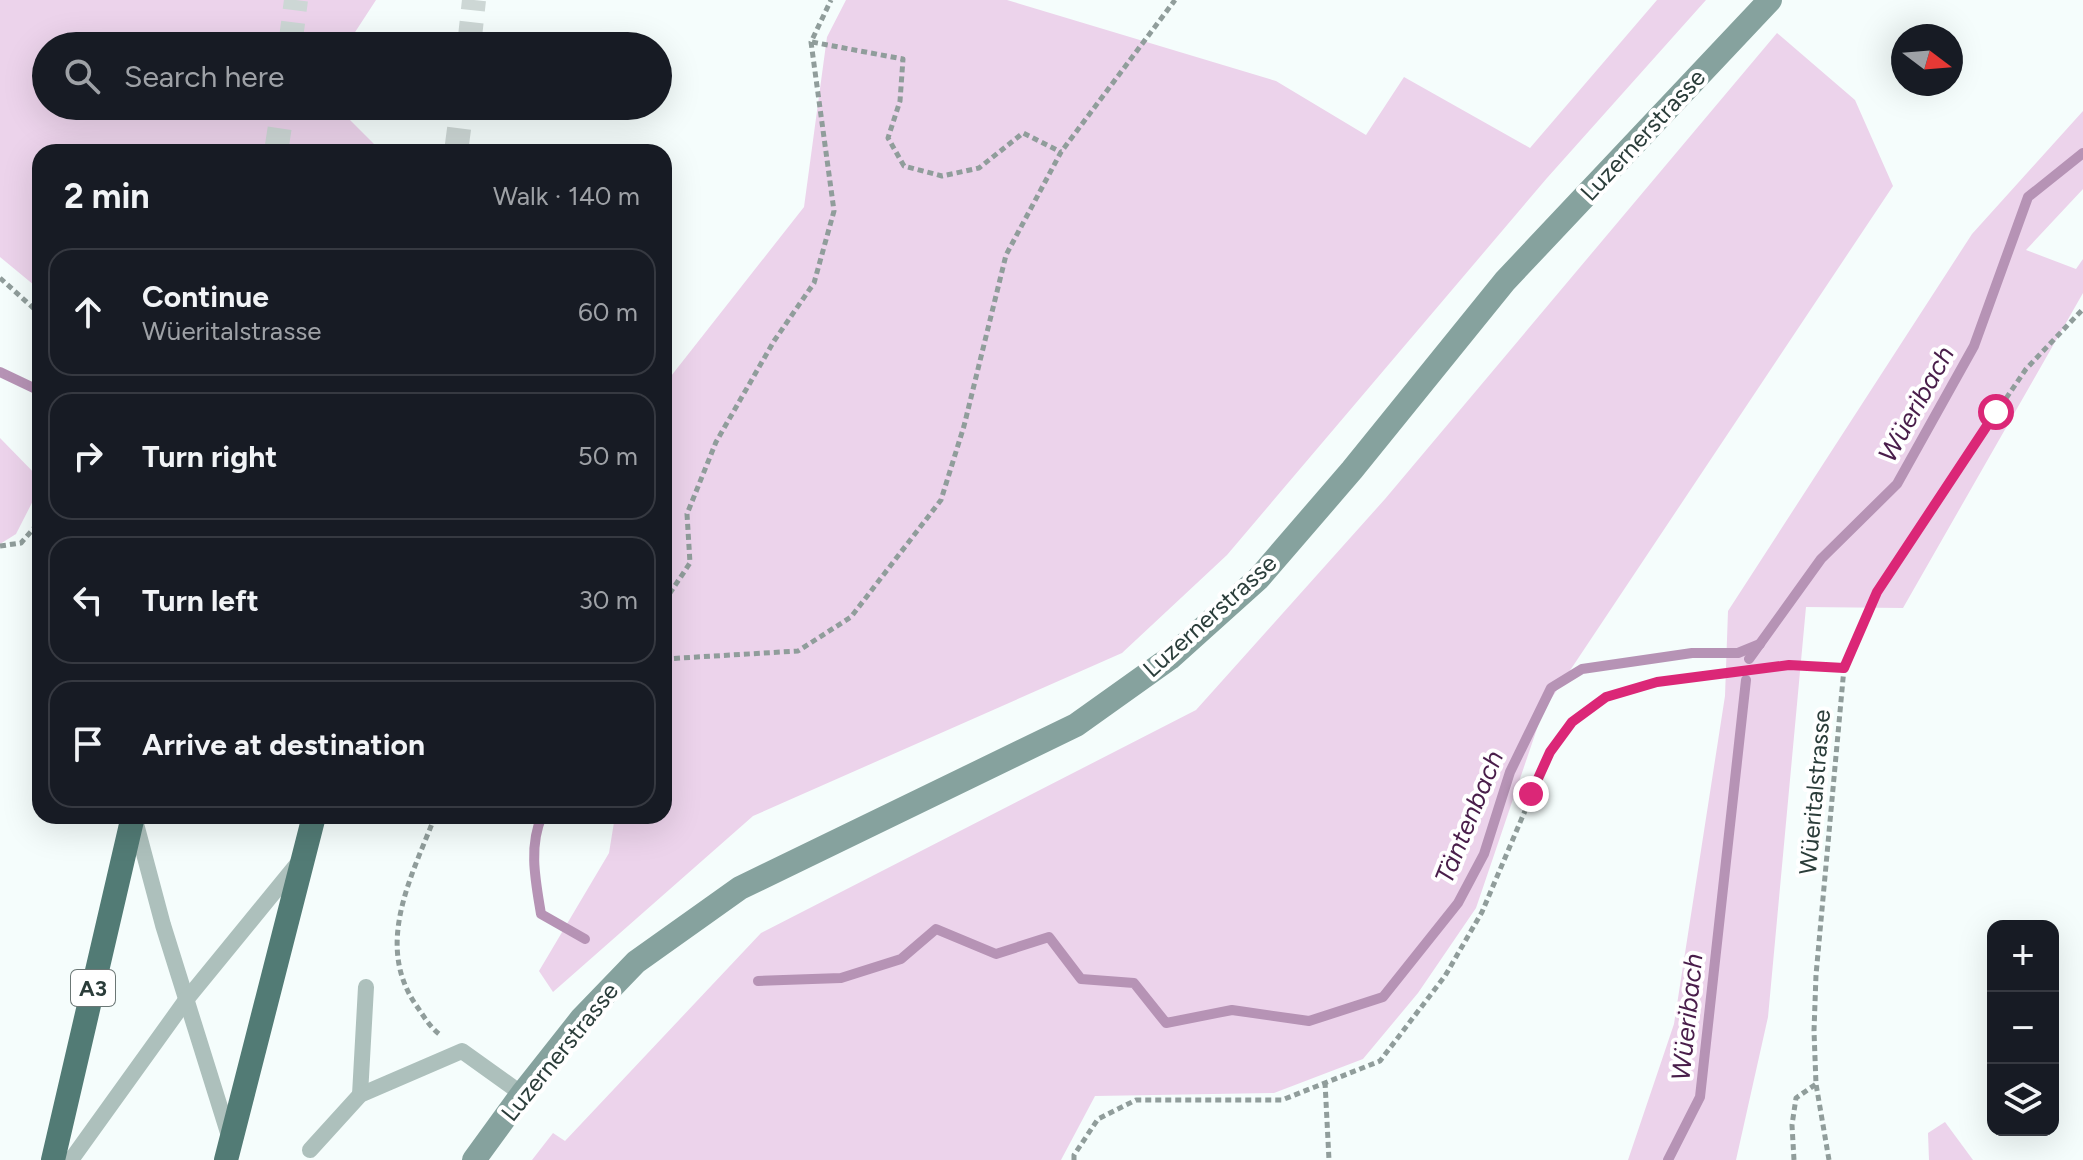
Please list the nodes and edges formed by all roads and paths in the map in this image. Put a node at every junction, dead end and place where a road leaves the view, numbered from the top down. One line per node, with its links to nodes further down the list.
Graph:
1 (831, 0): 4 (path)
2 (1175, 0): 5 (path)
3 (1770, 0): 24 (main road, Luzernerstrasse)
4 (811, 42): 5 (path); 11 (path)
5 (1061, 152): 12 (path)
6 (0, 278): 7 (path)
7 (32, 307)
8 (2083, 309): 13 (path, Wüeritalstrasse)
9 (32, 530): 10 (path)
10 (0, 546)
11 (672, 590)
12 (672, 659)
13 (1844, 668): 22 (path); 23 (path, Wüeritalstrasse)
14 (132, 824): 28 (highway, A3)
15 (136, 824): 20 (lane)
16 (312, 824): 18 (highway)
17 (432, 824): 21 (path)
18 (304, 856): 20 (lane); 27 (highway)
19 (366, 987): 25 (lane)
20 (186, 1000): 27 (lane); 29 (lane)
21 (462, 1051): 24 (lane); 25 (lane)
22 (1325, 1082): 31 (path); 32 (path)
23 (1816, 1084): 33 (path); 34 (path, Wüeritalstrasse)
24 (522, 1094): 30 (main road, Luzernerstrasse)
25 (360, 1095): 26 (lane)
26 (310, 1150)
27 (227, 1155)
28 (53, 1160)
29 (71, 1160)
30 (474, 1160)
31 (1074, 1160)
32 (1329, 1160)
33 (1794, 1160)
34 (1829, 1160)

